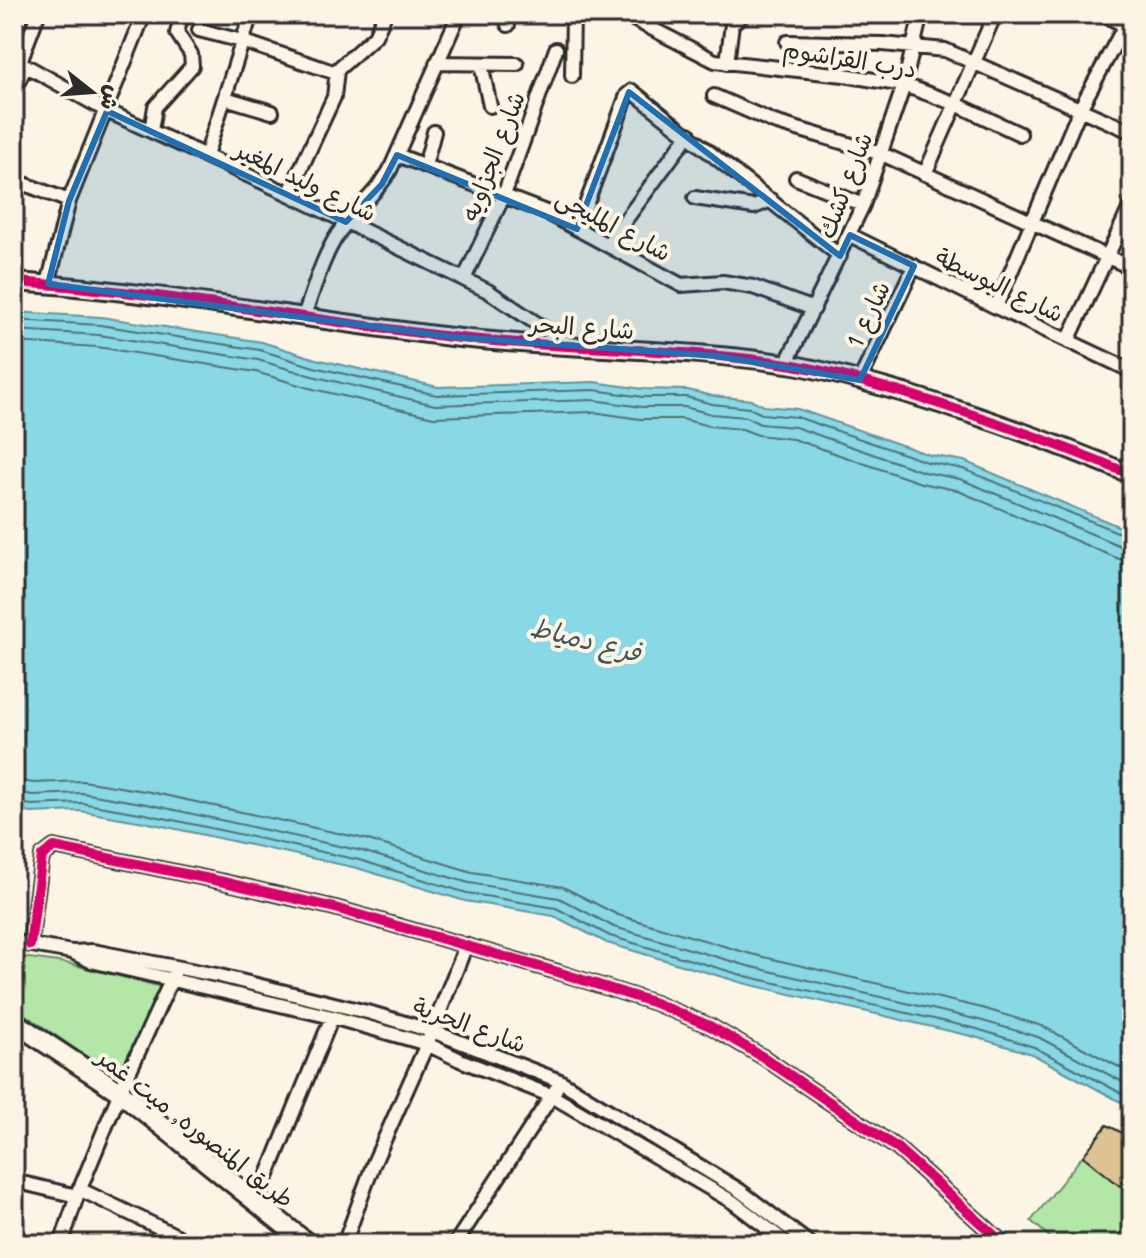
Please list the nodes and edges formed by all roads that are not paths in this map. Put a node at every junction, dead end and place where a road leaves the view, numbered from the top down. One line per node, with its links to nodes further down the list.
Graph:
1 (38, 14): 19 (street)
2 (144, 14): 34 (street)
3 (182, 14): 36 (street)
4 (251, 14): 15 (street)
5 (385, 14): 25 (street)
6 (459, 14): 21 (street)
7 (573, 14): 26 (street)
8 (629, 14): 22 (street, درب القراشوم)
9 (743, 14): 22 (street)
10 (921, 14): 17 (street, شارع كشك)
11 (995, 14): 20 (street)
12 (1101, 14): 13 (street)
13 (1128, 19): 33 (street)
14 (199, 30): 15 (street)
15 (242, 41): 25 (street); 30 (street)
16 (787, 42): 17 (street)
17 (915, 46): 20 (street); 27 (street, شارع كشك)
18 (556, 49): 49 (street, شارع الجزاويه)
19 (20, 62): 28 (street); 34 (street, شارع وليد المغير)
20 (974, 62): 31 (street); 33 (street)
21 (436, 63): 23 (street); 42 (street)
22 (727, 63): 27 (street, درب القراشوم)
23 (481, 64): 24 (street); 32 (street)
24 (517, 64)
25 (336, 73): 48 (street)
26 (572, 76)
27 (904, 85): 31 (street, درب القراشوم); 41 (street, شارع كشك)
28 (14, 90)
29 (714, 96): 41 (street)
30 (225, 98): 35 (street); 43 (street)
31 (956, 104): 40 (street, درب القراشوم); 45 (street)
32 (490, 106)
33 (1080, 109): 38 (street); 55 (street)
34 (107, 111): 36 (street, شارع وليد المغير); 52 (street)
35 (272, 112)
36 (151, 131): 43 (street, شارع وليد المغير)
37 (434, 132): 44 (street)
38 (1132, 132)
39 (689, 134): 51 (street); 57 (street); 59 (street)
40 (1020, 134)
41 (882, 154): 45 (street); 54 (street, شارع كشك)
42 (397, 155): 44 (street, شارع المليجى); 56 (street)
43 (206, 156): 48 (street, شارع وليد المغير)
44 (425, 166): 49 (street, شارع المليجى)
45 (925, 174): 55 (street)
46 (796, 178): 54 (street)
47 (14, 180): 52 (street)
48 (289, 194): 56 (street, شارع وليد المغير)
49 (504, 195): 57 (street, شارع المليجى); 64 (street, شارع الجزاويه)
50 (695, 198): 51 (street)
51 (771, 200): 60 (street)
52 (69, 201): 66 (street)
53 (1132, 203): 61 (street)
54 (863, 205): 58 (street, شارع كشك)
55 (1031, 221): 61 (street); 67 (street)
56 (346, 222): 64 (street, شارع وليد المغير); 69 (street)
57 (577, 229): 59 (street, شارع المليجى)
58 (850, 235): 60 (street, شارع كشك); 62 (street, شارع البوسطة)
59 (607, 245): 68 (street, شارع المليجى)
60 (840, 256): 68 (street, شارع كشك)
61 (1107, 257): 63 (street); 70 (street)
62 (914, 266): 67 (street, شارع البوسطة); 74 (street, شارع 1)
63 (1132, 268)
64 (464, 279): 71 (street, شارع وليد المغير)
65 (14, 282): 66 (street, شارع البحر)
66 (48, 284): 69 (street, شارع البحر)
67 (996, 307): 70 (street, شارع البوسطة)
68 (814, 309): 72 (street, شارع كشك)
69 (304, 316): 71 (street, شارع البحر)
70 (1068, 341): 73 (street, شارع البوسطة)
71 (569, 345): 72 (street, شارع البحر)
72 (786, 364): 74 (street, شارع البحر)
73 (1132, 371)
74 (860, 380): 75 (street, شارع البحر)
75 (1132, 475)
76 (14, 942): 77 (street, شارع الحرية)
77 (30, 945): 78 (street); 79 (street, شارع الحرية)
78 (466, 945): 85 (street); 104 (street)
79 (72, 952): 80 (street, شارع الحرية); 81 (street, شارع الحرية)
80 (176, 967): 81 (street); 83 (street, شارع الحرية)
81 (172, 981): 82 (street, شارع الحرية); 89 (street)
82 (332, 1017): 83 (street, شارع الحرية); 96 (street)
83 (369, 1019): 85 (street, شارع الحرية)
84 (14, 1022): 89 (main road, طريق المنصوره, ميت غمر)
85 (430, 1038): 86 (street, شارع الحرية); 87 (street, شارع الحرية); 100 (street)
86 (466, 1045): 87 (street); 88 (street, شارع الحرية)
87 (460, 1060): 90 (street, شارع الحرية)
88 (560, 1081): 90 (street); 91 (street, شارع الحرية)
89 (120, 1092): 94 (street); 96 (main road, طريق المنصوره, ميت غمر)
90 (552, 1096): 92 (street, شارع الحرية); 101 (street)
91 (654, 1137): 92 (street); 95 (street, شارع الحرية)
92 (647, 1151): 95 (street, شارع الحرية)
93 (14, 1181): 94 (street)
94 (78, 1193): 97 (street); 98 (street)
95 (736, 1196): 102 (street, شارع الحرية); 103 (street, شارع الحرية)
96 (256, 1204): 99 (main road, طريق المنصوره, ميت غمر)
97 (61, 1244)
98 (179, 1244)
99 (308, 1244)
100 (344, 1244)
101 (455, 1244)
102 (788, 1244)
103 (810, 1244)
104 (1004, 1244)

